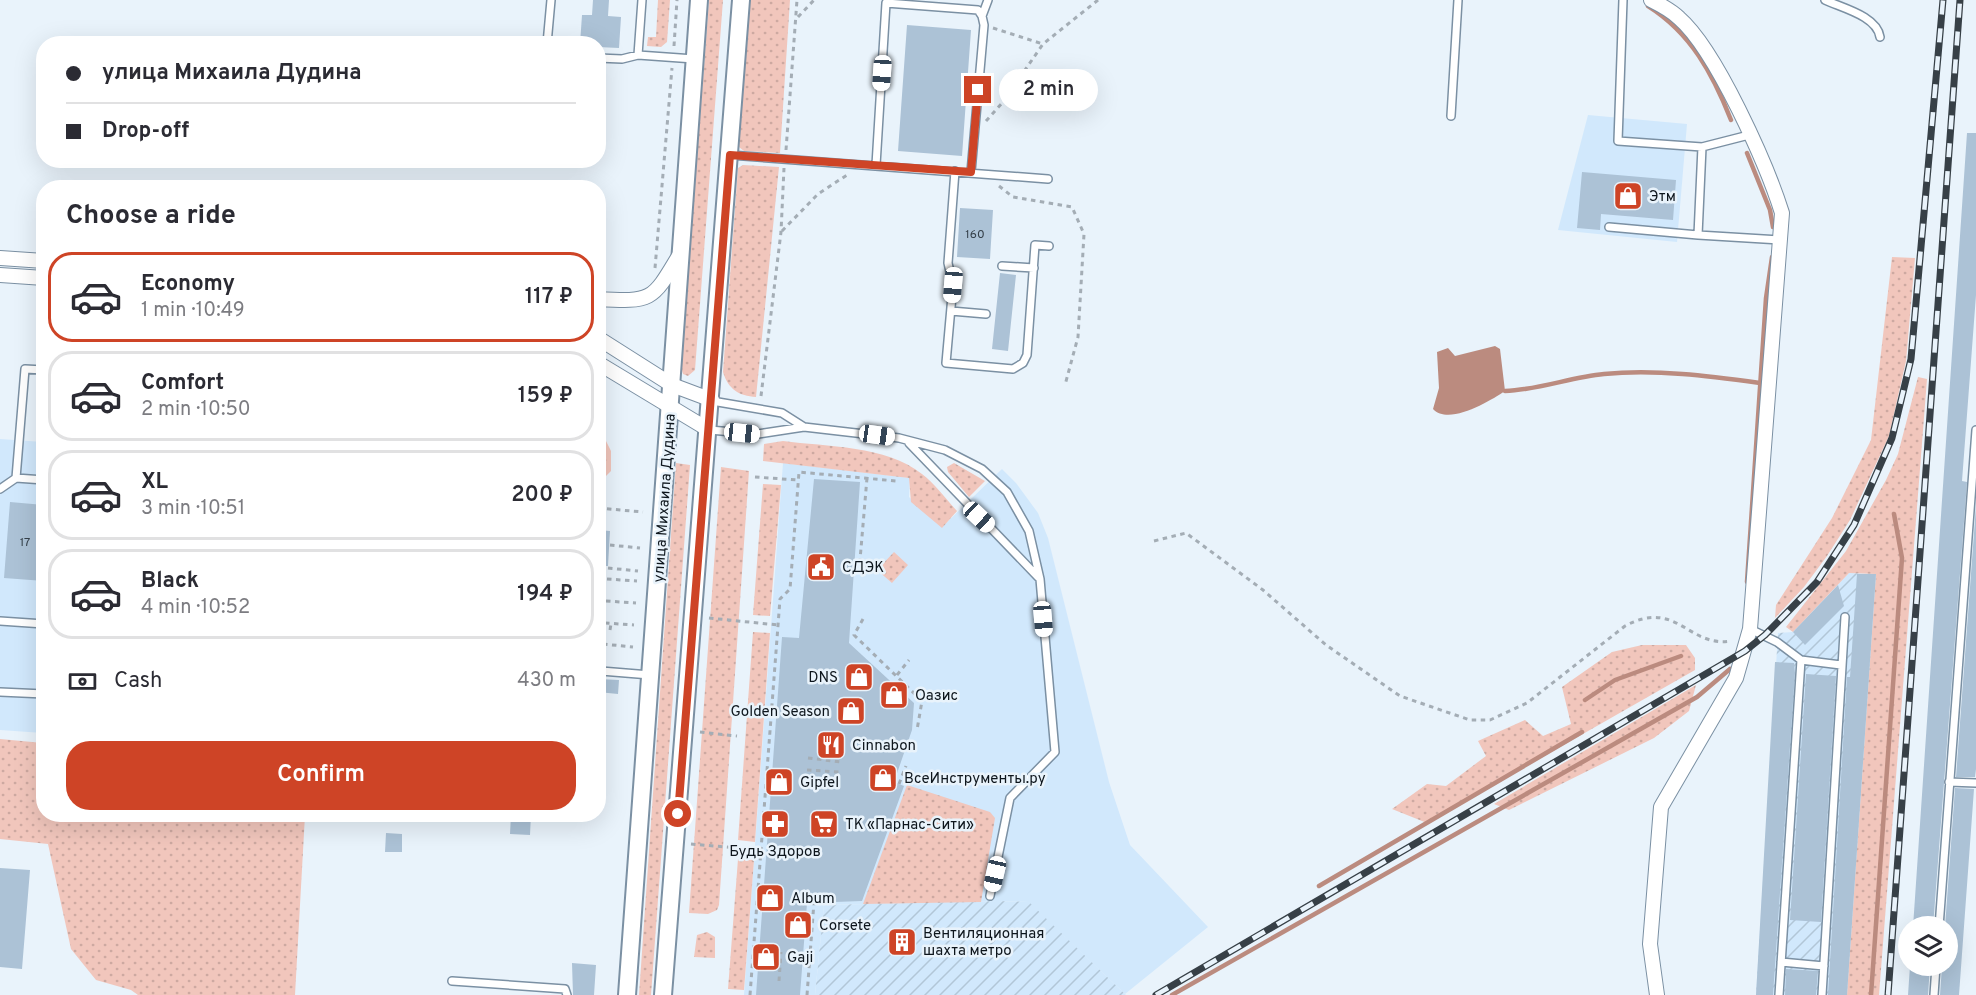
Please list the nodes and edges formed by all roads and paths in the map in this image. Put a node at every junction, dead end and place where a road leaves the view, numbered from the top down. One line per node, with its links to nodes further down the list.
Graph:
1 (551, 0): 17 (lane)
2 (642, 0): 20 (lane)
3 (677, 0): 22 (path)
4 (699, 0): 23 (street, улица Михаила Дудина)
5 (741, 0): 28 (street)
6 (798, 0): 15 (path)
7 (814, 0): 15 (path)
8 (988, 0): 14 (lane)
9 (1098, 0): 19 (path)
10 (1458, 0): 24 (lane)
11 (1623, 0): 27 (lane)
12 (1651, 0): 26 (street)
13 (1825, 0): 18 (lane)
14 (982, 16): 16 (lane); 31 (lane)
15 (796, 18): 29 (path)
16 (984, 25): 19 (path); 25 (lane)
17 (548, 36)
18 (1880, 37)
19 (1043, 44): 25 (path)
20 (638, 55): 21 (lane); 22 (lane)
21 (606, 58)
22 (673, 58): 23 (lane); 46 (path)
23 (695, 59): 41 (street, улица Михаила Дудина)
24 (1451, 116)
25 (974, 134): 33 (lane)
26 (1749, 135): 27 (lane); 39 (street)
27 (1702, 147): 38 (lane)
28 (730, 155): 29 (lane); 58 (street)
29 (785, 160): 30 (lane); 37 (path)
30 (862, 164): 31 (lane); 37 (path)
31 (876, 165): 32 (lane)
32 (955, 171): 33 (lane); 50 (lane)
33 (971, 172): 34 (lane)
34 (984, 173): 35 (lane); 56 (path)
35 (1048, 179)
36 (1609, 227): 38 (lane)
37 (781, 232): 57 (path)
38 (1698, 235): 39 (lane)
39 (1780, 240): 93 (street)
40 (1048, 246): 45 (lane)
41 (681, 252): 49 (street); 55 (street, улица Михаила Дудина)
42 (0, 258): 43 (street)
43 (36, 260)
44 (1002, 266): 45 (lane)
45 (1034, 268): 50 (lane)
46 (653, 272)
47 (0, 275): 48 (street)
48 (36, 277)
49 (606, 299)
50 (951, 310): 51 (lane)
51 (986, 314)
52 (606, 343): 55 (street)
53 (606, 368): 59 (street)
54 (36, 370): 65 (lane)
55 (672, 385): 58 (street); 59 (street, улица Михаила Дудина)
56 (1065, 385)
57 (762, 396)
58 (712, 400): 60 (lane); 61 (street)
59 (671, 408): 61 (street); 101 (street, улица Михаила Дудина)
60 (804, 427): 61 (lane); 63 (lane)
61 (709, 430): 129 (street)
62 (1976, 430): 113 (lane)
63 (907, 441): 80 (lane); 80 (lane)
64 (755, 477): 68 (path)
65 (16, 478): 67 (lane); 70 (lane)
66 (867, 478): 68 (path); 69 (path); 77 (path)
67 (36, 479)
68 (798, 480): 92 (path)
69 (896, 481)
70 (0, 489)
71 (606, 509): 72 (path)
72 (643, 512)
73 (1154, 541): 93 (path)
74 (610, 545): 75 (path)
75 (640, 548)
76 (608, 568): 78 (path)
77 (868, 569)
78 (638, 571)
79 (607, 579): 81 (path)
80 (1040, 579): 118 (lane)
81 (637, 581)
82 (606, 601): 83 (path)
83 (636, 603)
84 (1845, 617): 99 (lane)
85 (708, 618): 92 (path)
86 (863, 619): 102 (path)
87 (0, 621): 88 (lane)
88 (36, 623)
89 (606, 623): 90 (path)
90 (611, 624): 91 (path); 94 (path)
91 (634, 625)
92 (778, 625): 117 (path)
93 (1750, 629): 98 (lane); 132 (street)
94 (610, 630)
95 (606, 644): 96 (path)
96 (633, 647)
97 (909, 660): 102 (path)
98 (1801, 660): 99 (lane); 122 (lane)
99 (1841, 665): 123 (lane)
100 (606, 671): 101 (lane)
101 (650, 675): 128 (street, улица Михаила Дудина)
102 (897, 675): 105 (path)
103 (0, 692): 104 (lane)
104 (36, 694)
105 (917, 730)
106 (700, 732): 107 (path)
107 (737, 736)
108 (808, 758): 109 (path)
109 (840, 762)
110 (906, 766): 115 (path)
111 (807, 770): 112 (path)
112 (839, 772)
113 (1949, 782): 114 (lane); 120 (lane)
114 (1976, 783)
115 (899, 784)
116 (691, 844): 117 (path)
117 (761, 850): 130 (path)
118 (990, 896)
119 (814, 902): 131 (path)
120 (1940, 916)
121 (781, 952): 126 (path)
122 (1781, 962): 123 (lane); 133 (lane)
123 (1824, 966): 134 (lane)
124 (1935, 976): 135 (lane)
125 (452, 981): 127 (lane)
126 (779, 981)
127 (567, 995)
128 (627, 995)
129 (663, 995)
130 (750, 995)
131 (807, 995)
132 (1657, 995)
133 (1779, 995)
134 (1822, 995)
135 (1934, 995)

